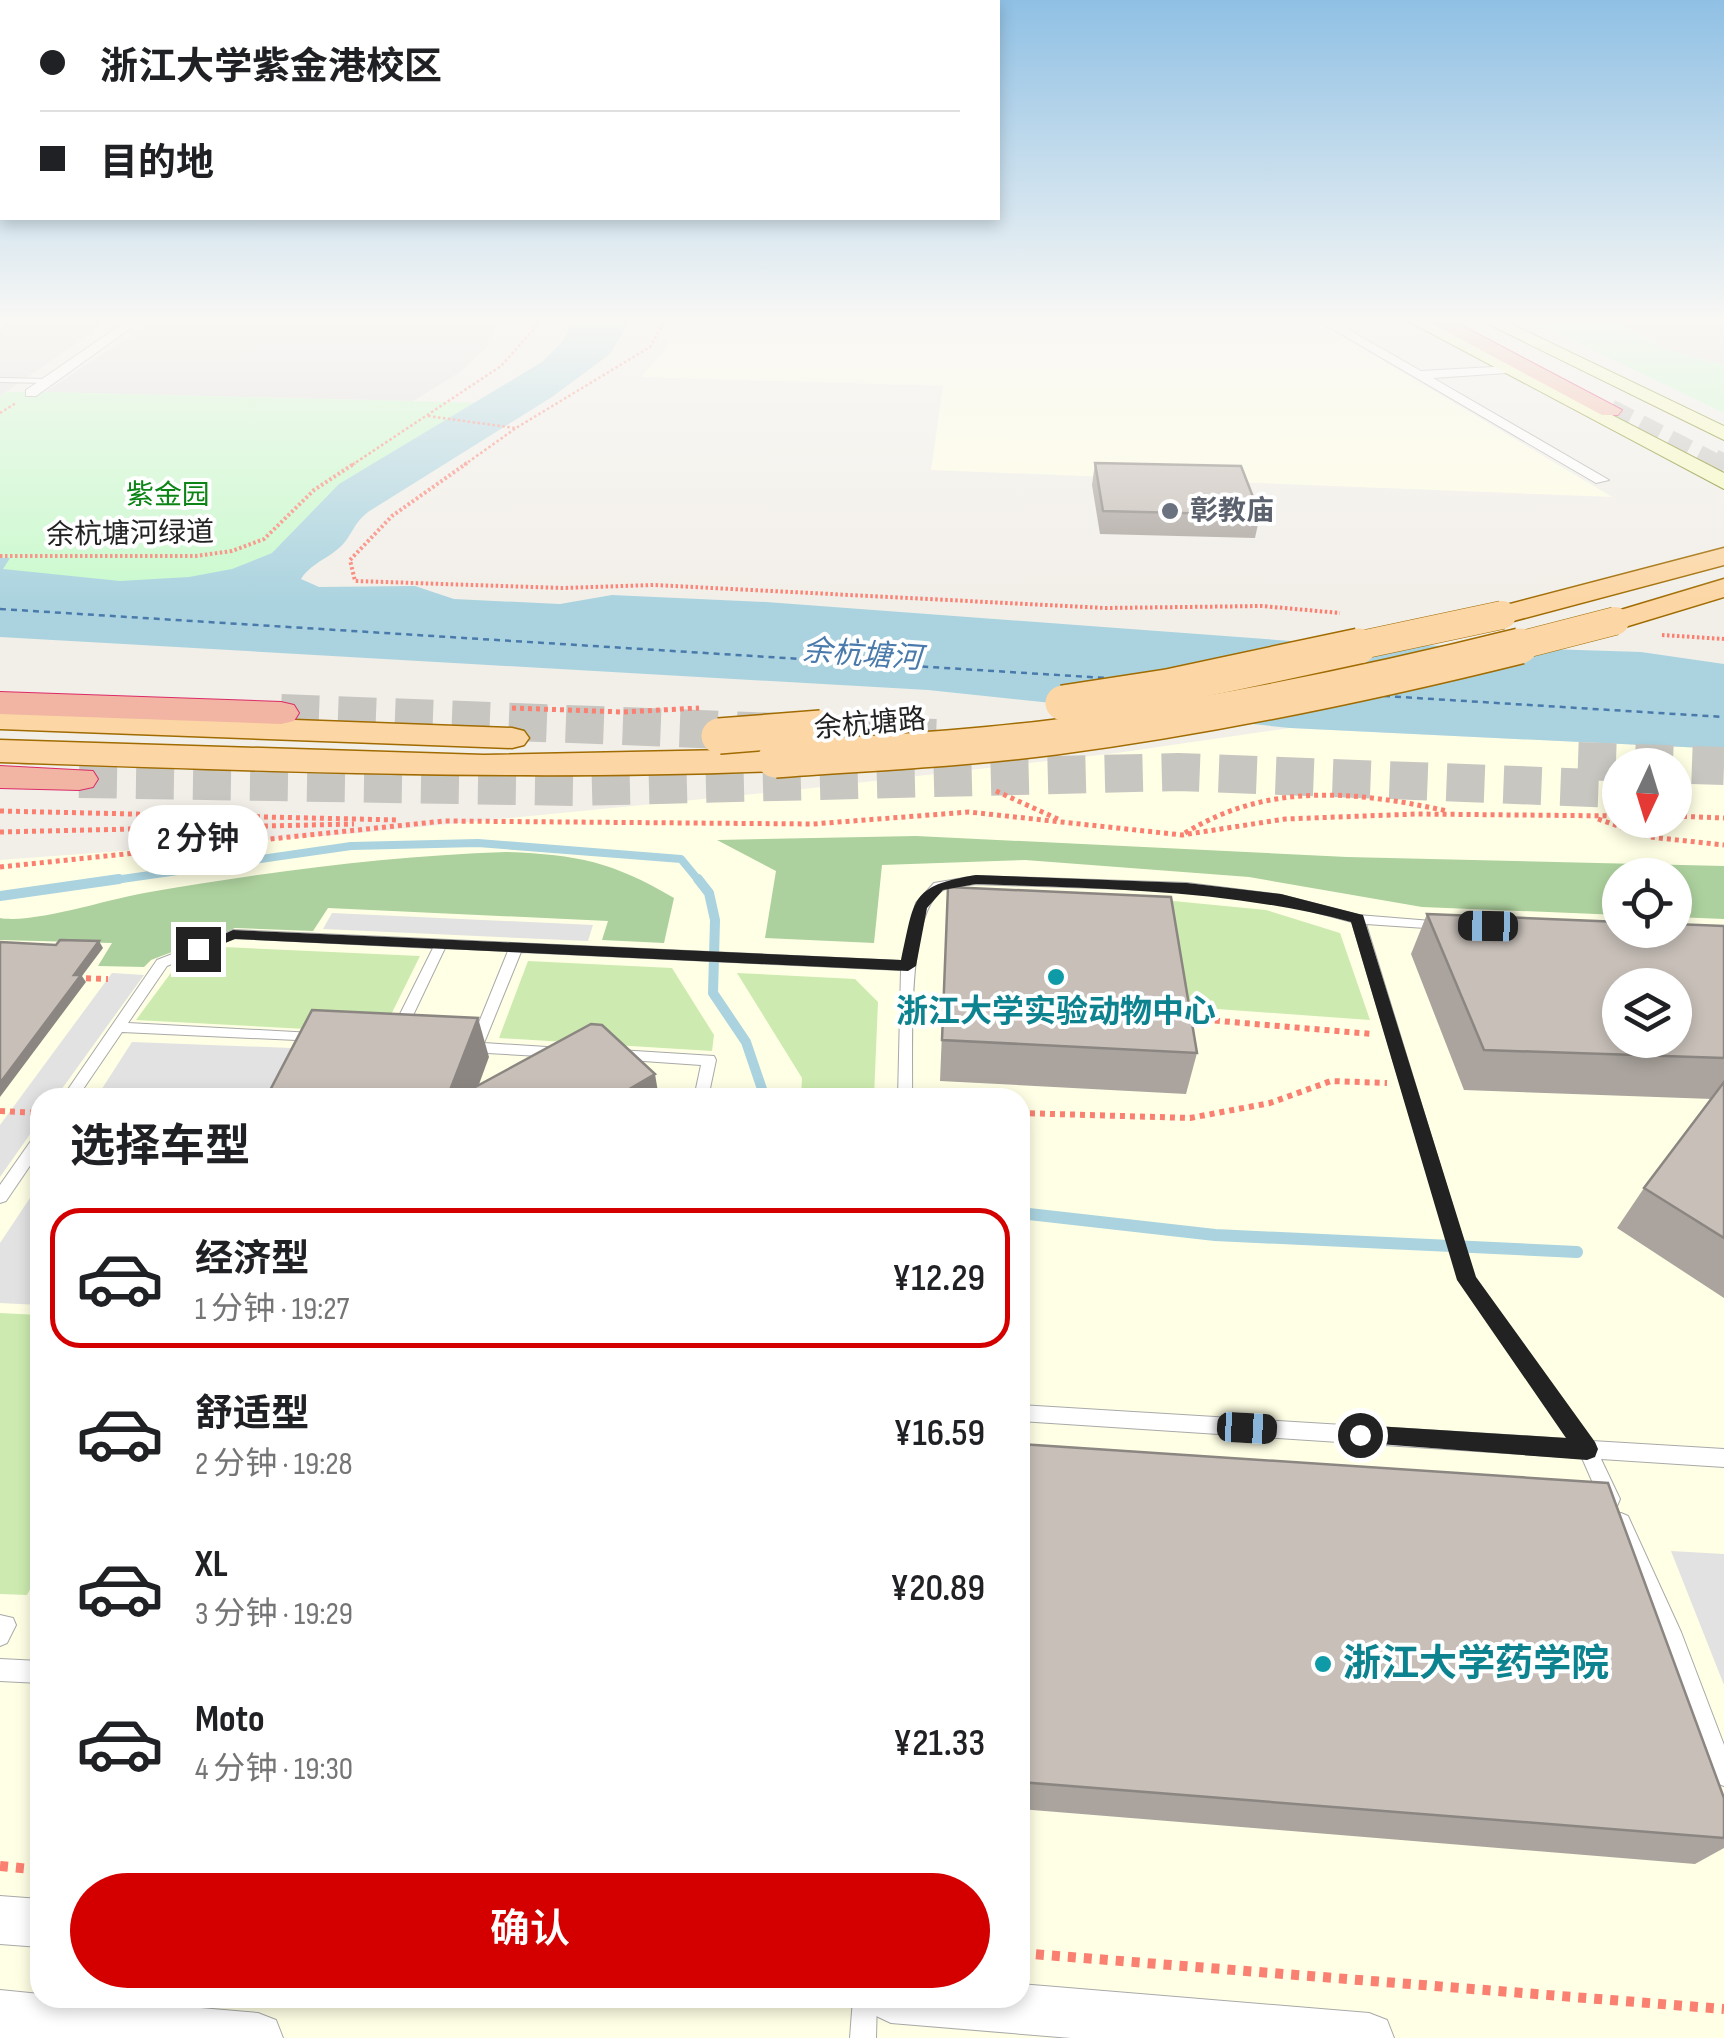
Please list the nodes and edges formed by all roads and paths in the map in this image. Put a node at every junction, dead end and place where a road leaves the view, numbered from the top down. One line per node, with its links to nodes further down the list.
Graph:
1 (537, 415): 6 (path)
2 (1490, 415): 8 (street)
3 (1595, 415): 9 (main road)
4 (1685, 415): 7 (main road)
5 (426, 416): 6 (path); 10 (path, 余杭塘河绿道)
6 (516, 428): 13 (path)
7 (1724, 434)
8 (1601, 480)
9 (1724, 482)
10 (0, 556)
11 (1724, 556): 18 (main road, 余杭塘路, bridge)
12 (1724, 588): 19 (main road, 余杭塘路, bridge)
13 (1358, 614)
14 (1647, 634): 15 (path)
15 (1724, 639)
16 (0, 703): 17 (highway)
17 (281, 713)
18 (0, 719)
19 (0, 752)
20 (0, 777): 21 (highway)
21 (78, 779)
22 (996, 791): 31 (path)
23 (0, 811): 29 (path)
24 (1463, 815): 25 (path); 33 (path); 33 (path)
25 (1592, 816): 26 (path); 34 (path)
26 (1602, 816)
27 (1692, 817): 28 (path)
28 (1724, 818)
29 (444, 821): 30 (path); 31 (path)
30 (406, 822): 32 (path); 35 (path)
31 (1066, 822): 33 (path)
32 (0, 832)
33 (1182, 835)
34 (1724, 845)
35 (0, 867)
36 (1358, 918): 37 (lane); 40 (lane); 45 (lane)
37 (1449, 925)
38 (441, 944): 39 (lane); 44 (lane); 47 (lane)
39 (516, 948): 40 (lane); 49 (lane)
40 (908, 966): 55 (lane)
41 (70, 978): 42 (path)
42 (108, 980)
43 (1174, 1016): 45 (path)
44 (118, 1027): 46 (lane); 53 (lane)
45 (1393, 1036): 52 (lane)
46 (334, 1039)
47 (410, 1044)
48 (459, 1046): 49 (lane)
49 (476, 1047): 50 (lane)
50 (573, 1052)
51 (593, 1054): 54 (lane)
52 (1408, 1084): 58 (path); 62 (lane)
53 (76, 1088)
54 (703, 1088)
55 (904, 1088)
56 (0, 1111): 57 (path)
57 (30, 1112)
58 (1030, 1114)
59 (30, 1154): 60 (lane)
60 (0, 1197)
61 (1030, 1414): 62 (lane)
62 (1587, 1449): 63 (lane); 68 (lane)
63 (1724, 1458)
64 (0, 1625): 65 (lane)
65 (0, 1636)
66 (0, 1670): 67 (lane)
67 (30, 1672)
68 (1724, 1776)
69 (0, 1866): 70 (path)
70 (30, 1869)
71 (0, 1920): 72 (street)
72 (30, 1922)
73 (1030, 1955): 76 (path)
74 (864, 2008): 79 (lane)
75 (1010, 2008): 80 (street)
76 (1724, 2009)
77 (0, 2014): 78 (street)
78 (258, 2038)
79 (862, 2038)
80 (1369, 2038)

